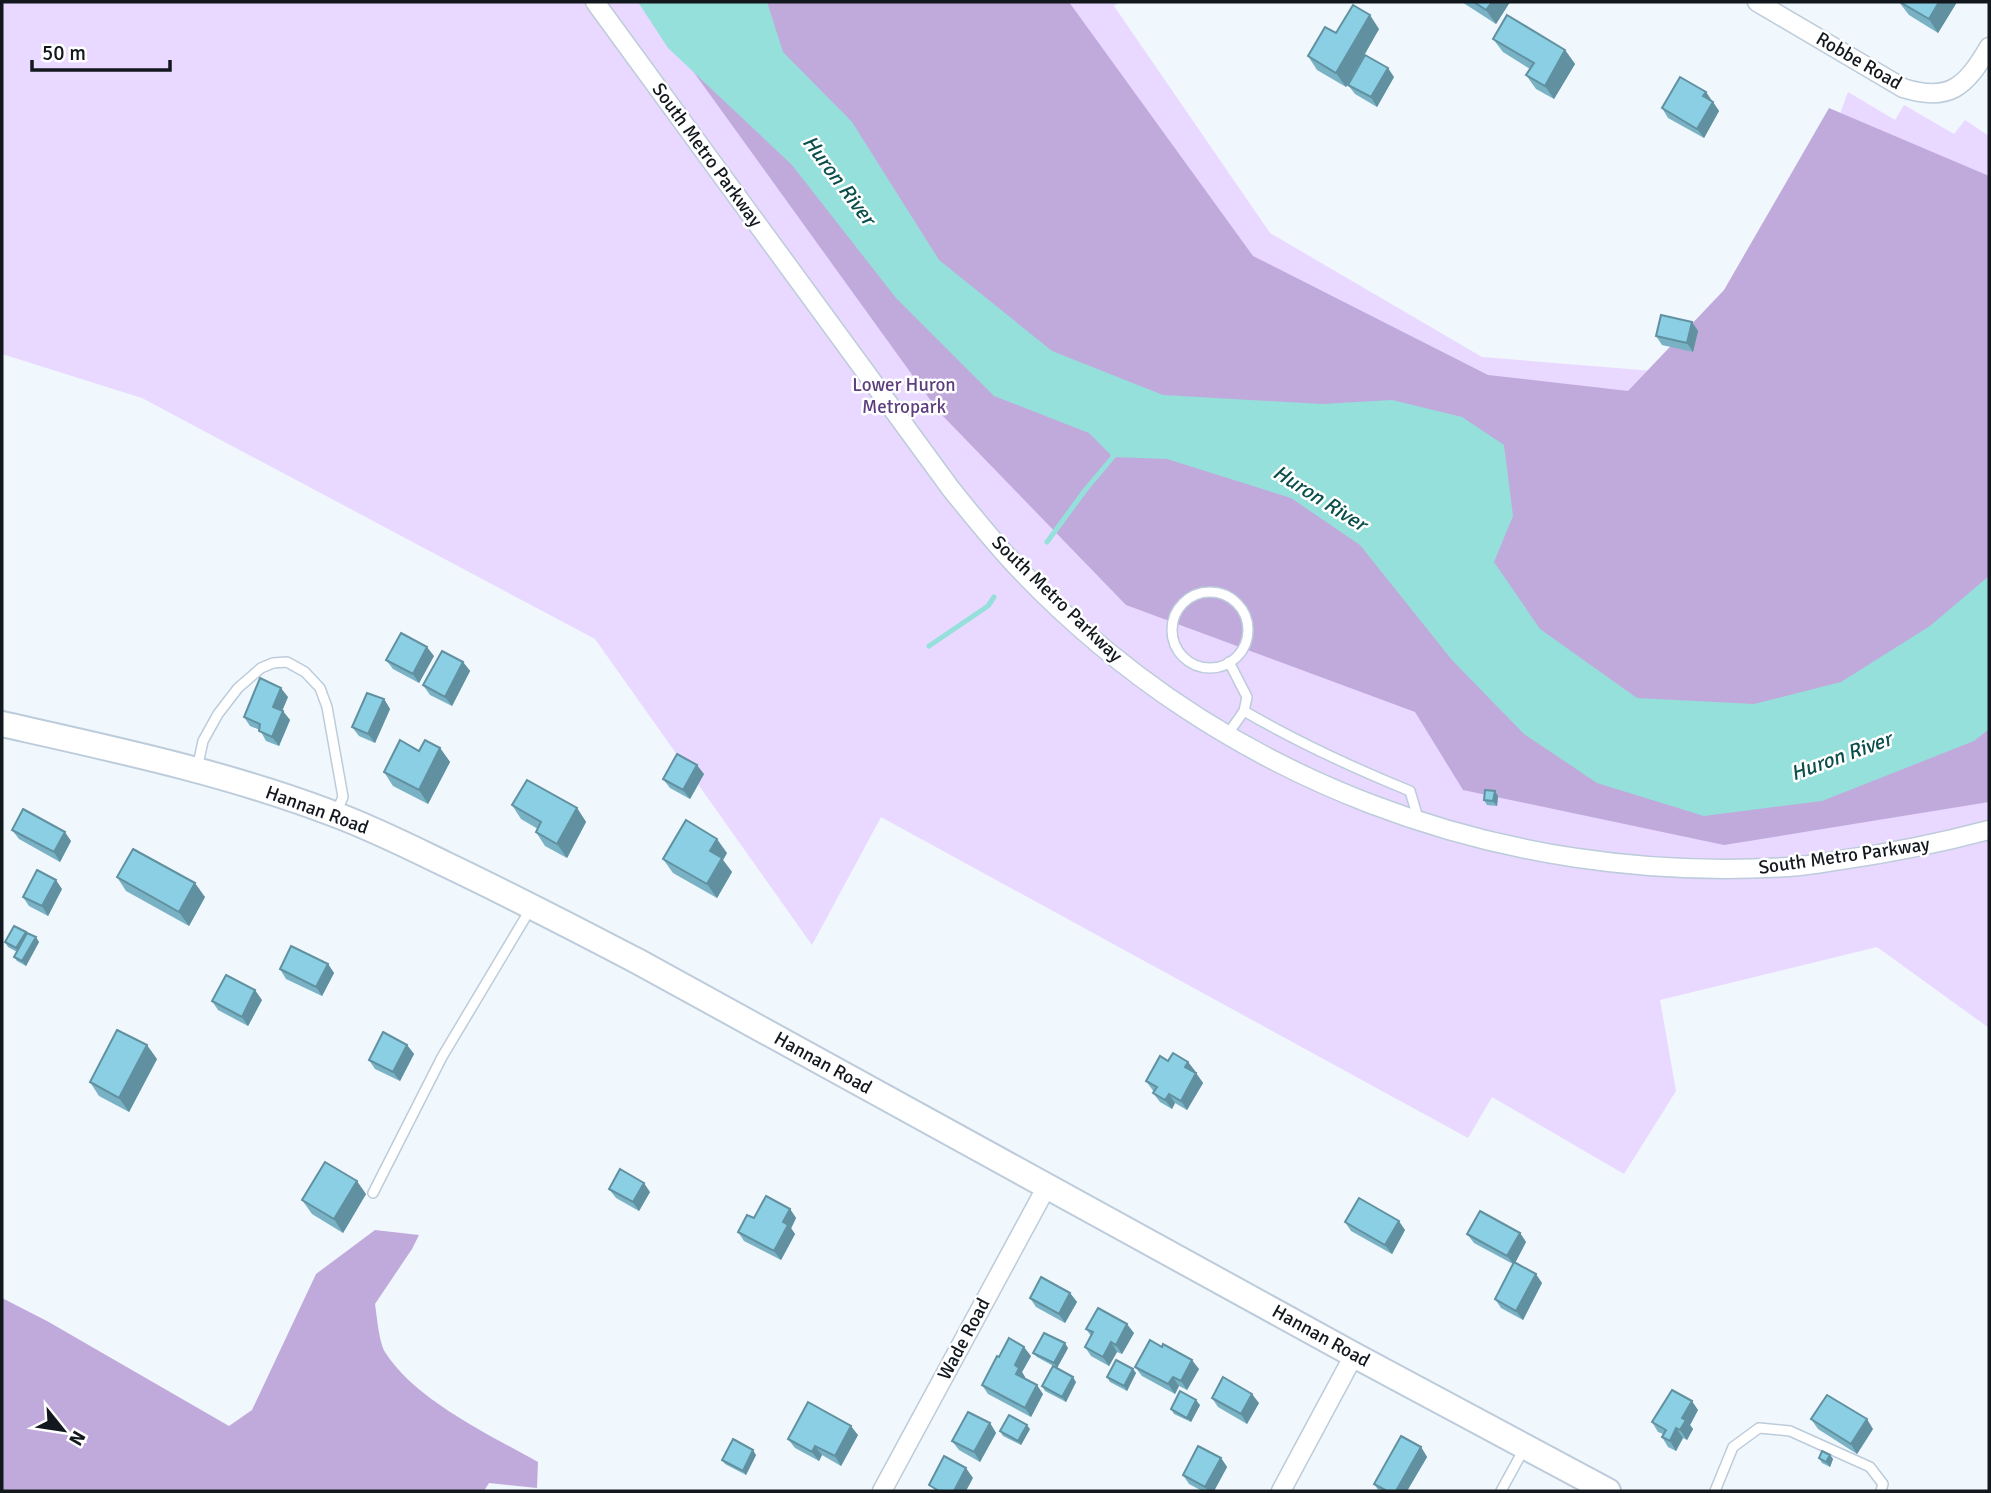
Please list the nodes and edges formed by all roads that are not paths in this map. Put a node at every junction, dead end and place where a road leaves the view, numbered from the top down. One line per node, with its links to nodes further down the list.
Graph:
1 (595, 2): 7 (street, South Metro Parkway)
2 (1757, 2): 3 (street, Robbe Road)
3 (1989, 47)
4 (1228, 662): 4 (lane); 5 (lane)
5 (1244, 711): 7 (lane); 10 (lane)
6 (2, 724): 8 (street, Hannan Road)
7 (1227, 735): 10 (street, South Metro Parkway)
8 (197, 771): 9 (street, Hannan Road); 9 (lane)
9 (335, 814): 12 (street, Hannan Road)
10 (1419, 823): 11 (street, South Metro Parkway)
11 (1989, 830)
12 (531, 906): 13 (street, Hannan Road); 14 (lane)
13 (1047, 1186): 15 (street, Hannan Road); 17 (street, Wade Road)
14 (373, 1193)
15 (1354, 1355): 16 (street, Hannan Road); 18 (street)
16 (1525, 1447): 19 (lane); 20 (street, Hannan Road)
17 (882, 1491)
18 (1281, 1491)
19 (1501, 1491)
20 (1608, 1491)
21 (1716, 1491): 22 (lane)
22 (1881, 1491)

